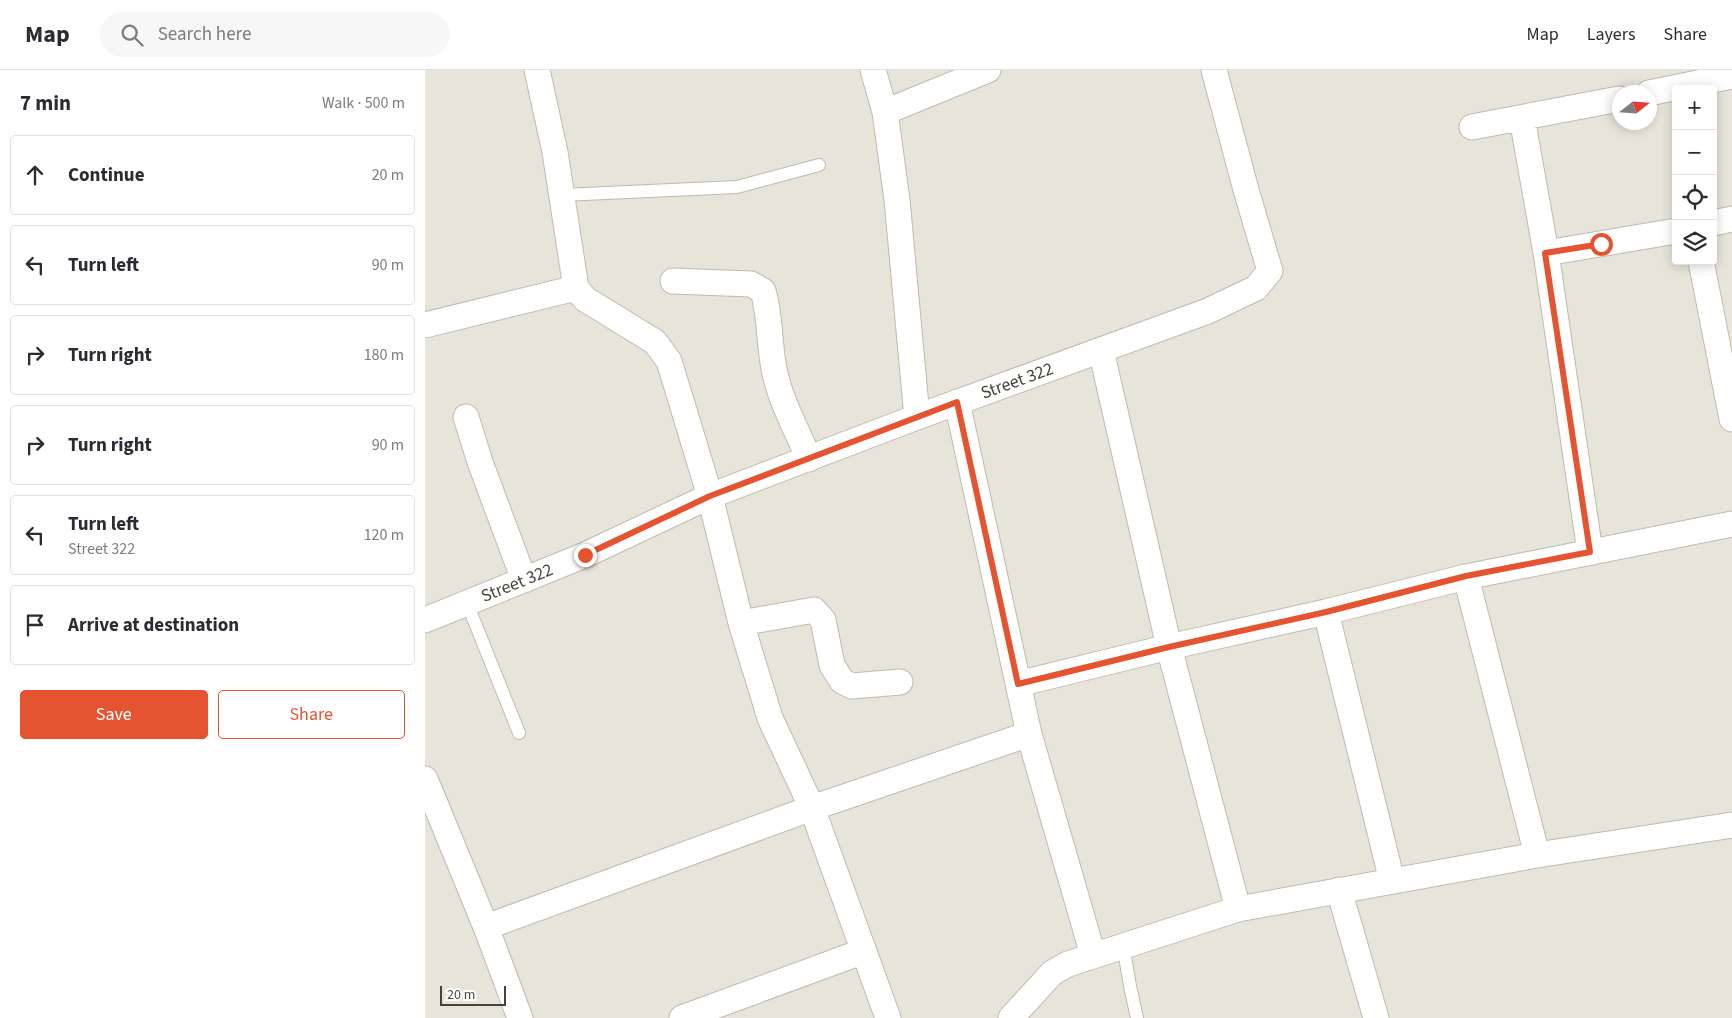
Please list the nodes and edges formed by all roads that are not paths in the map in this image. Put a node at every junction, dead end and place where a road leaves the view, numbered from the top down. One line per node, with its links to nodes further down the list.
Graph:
1 (537, 70): 12 (street)
2 (873, 70): 8 (street)
3 (988, 70): 8 (street)
4 (1214, 70): 21 (street, Street 322)
5 (1732, 76): 6 (street)
6 (1657, 91)
7 (1612, 99): 9 (street)
8 (885, 112): 24 (street)
9 (1523, 118): 10 (street); 16 (street)
10 (1472, 127)
11 (819, 165): 12 (lane)
12 (561, 195): 19 (street)
13 (1732, 219): 14 (street)
14 (1717, 222)
15 (1672, 231): 16 (street)
16 (1545, 253): 29 (street)
17 (1702, 265): 25 (street)
18 (673, 281): 26 (street)
19 (576, 288): 20 (street); 27 (street)
20 (425, 324)
21 (1101, 350): 22 (street, Street 322); 36 (street)
22 (957, 402): 24 (street, Street 322); 38 (street)
23 (466, 417): 31 (street)
24 (917, 417): 26 (street, Street 322)
25 (1732, 419)
26 (809, 460): 27 (street, Street 322)
27 (710, 496): 31 (street, Street 322); 35 (street)
28 (1732, 524): 29 (street)
29 (1590, 552): 30 (street)
30 (1466, 576): 33 (street); 44 (street)
31 (524, 580): 32 (street, Street 322)
32 (467, 603): 34 (street, Street 322); 39 (lane)
33 (1326, 612): 36 (street); 45 (street)
34 (425, 620)
35 (741, 623): 37 (street); 42 (street)
36 (1169, 647): 38 (street); 47 (street)
37 (900, 682)
38 (1018, 684): 40 (street)
39 (519, 733)
40 (1029, 734): 42 (street); 51 (street)
41 (425, 780): 48 (street)
42 (812, 808): 48 (street); 50 (street)
43 (1732, 825): 44 (street)
44 (1537, 855): 45 (street)
45 (1392, 880): 46 (street)
46 (1339, 890): 47 (street); 57 (street)
47 (1238, 909): 49 (street)
48 (486, 927): 52 (street)
49 (1123, 946): 51 (street); 56 (lane)
50 (864, 951): 53 (street); 54 (street)
51 (1093, 955): 55 (street)
52 (521, 1018)
53 (682, 1018)
54 (888, 1018)
55 (1011, 1018)
56 (1137, 1018)
57 (1376, 1018)

